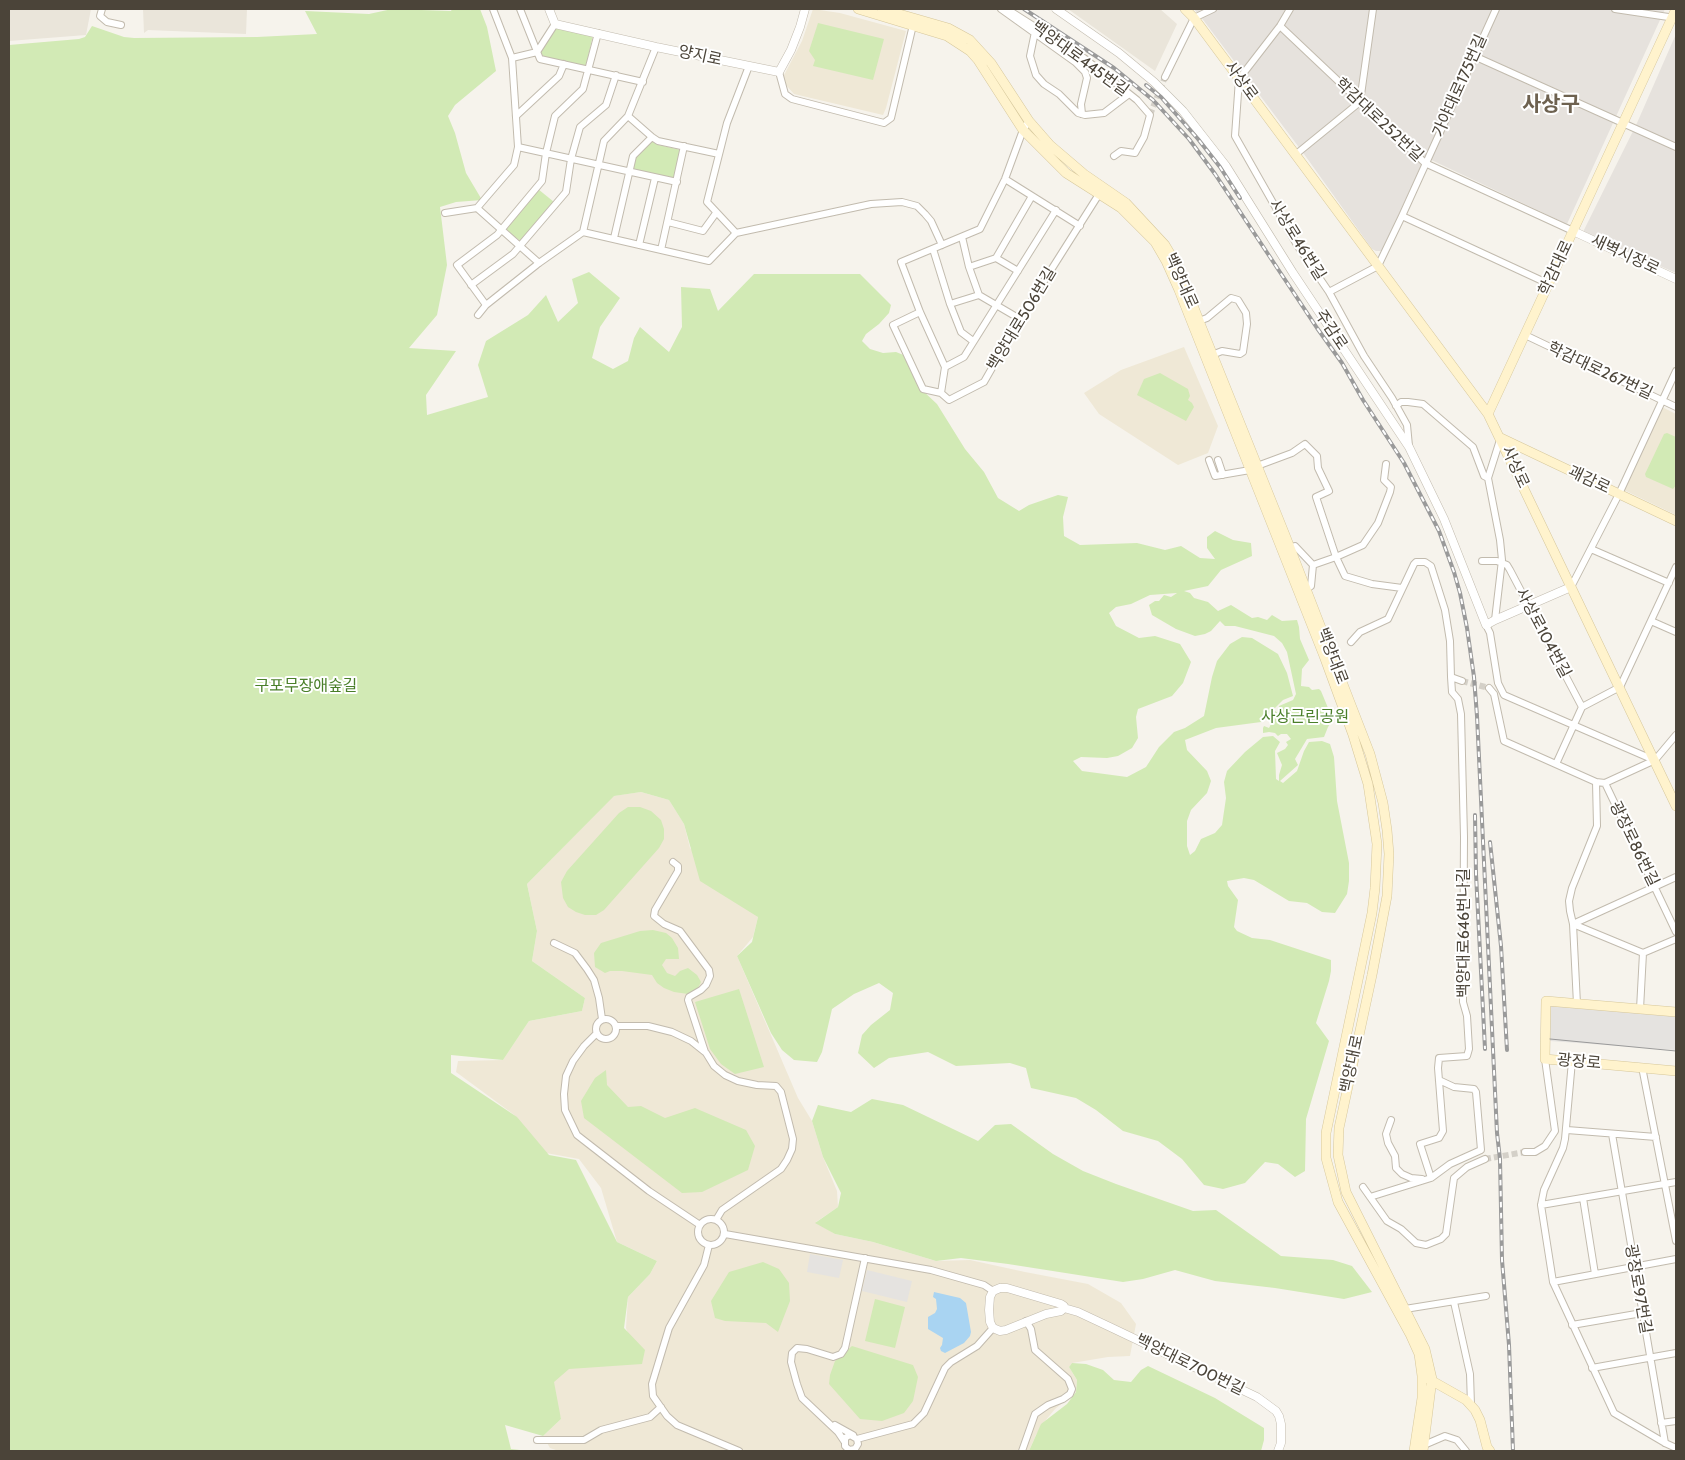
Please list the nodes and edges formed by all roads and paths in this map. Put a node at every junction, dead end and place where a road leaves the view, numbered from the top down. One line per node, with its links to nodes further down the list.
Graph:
1 (102, 9): 20 (street)
2 (493, 9): 29 (street)
3 (520, 9): 27 (street)
4 (549, 9): 19 (street)
5 (804, 9): 33 (street)
6 (858, 9): 21 (main road, 백양대로)
7 (882, 9): 43 (main road, 백양대로)
8 (1001, 9): 25 (street)
9 (1007, 9): 23 (street, 백양대로445번길)
10 (1056, 9): 109 (street, 주감로)
11 (1185, 9): 18 (main road, 사상로)
12 (1213, 9): 18 (street)
13 (1290, 9): 22 (street)
14 (1373, 9): 39 (street)
15 (1496, 9): 28 (street, 가야대로175번길)
16 (1615, 9): 17 (street)
17 (1675, 13): 44 (main road, 학감대로)
18 (1194, 18): 35 (street); 36 (main road, 사상로)
19 (555, 24): 24 (street, 양지로); 27 (street)
20 (121, 25)
21 (913, 25): 33 (street); 45 (main road, 백양대로)
22 (1280, 26): 36 (street); 39 (street, 학감대로252번길)
23 (1036, 27): 25 (street); 38 (street, 백양대로445번길)
24 (598, 33): 26 (street, 양지로); 32 (street)
25 (1034, 34): 40 (street); 40 (street)
26 (656, 47): 31 (street, 양지로); 37 (street)
27 (537, 52): 29 (street); 30 (street)
28 (1474, 56): 44 (street); 55 (street, 가야대로175번길)
29 (512, 58): 41 (street)
30 (564, 64): 32 (street); 41 (street)
31 (749, 66): 33 (street, 양지로); 51 (street)
32 (589, 69): 34 (street); 50 (street)
33 (778, 72)
34 (616, 75): 37 (street); 54 (street)
35 (1164, 77)
36 (1239, 79): 52 (main road, 사상로); 89 (street, 사상로46번길)
37 (643, 82): 42 (street)
38 (1129, 94): 40 (street); 53 (street, 백양대로445번길)
39 (1360, 102): 52 (street); 55 (street, 학감대로252번길)
40 (1082, 114)
41 (516, 116): 47 (street)
42 (628, 116): 46 (street); 56 (street)
43 (1029, 121): 45 (street); 61 (main road, 백양대로)
44 (1623, 122): 49 (street); 71 (main road, 학감대로)
45 (1023, 130): 59 (street); 61 (main road, 백양대로)
46 (652, 137): 48 (street); 57 (street)
47 (518, 146): 50 (street); 63 (street)
48 (684, 146): 51 (street); 60 (street)
49 (1676, 148)
50 (546, 153): 54 (street); 70 (street)
51 (719, 154): 66 (street)
52 (1295, 155): 83 (main road, 사상로)
53 (1114, 156)
54 (571, 159): 56 (street); 76 (street)
55 (1425, 164): 67 (street, 가야대로175번길); 71 (street, 학감대로252번길)
56 (597, 165): 57 (street); 72 (street)
57 (629, 172): 58 (street); 75 (street)
58 (655, 178): 60 (street); 77 (street)
59 (1005, 179): 62 (street); 74 (street)
60 (677, 182): 68 (street)
61 (1101, 191): 69 (street, 백양대로506번길); 97 (main road, 백양대로); 113 (main road, 백양대로)
62 (1032, 196): 64 (street); 81 (street)
63 (478, 208): 65 (street); 70 (street)
64 (1056, 210): 69 (street); 85 (street)
65 (445, 212)
66 (716, 213): 68 (street); 73 (street)
67 (1402, 216): 83 (street, 가야대로175번길); 88 (street)
68 (668, 222): 80 (street)
69 (1080, 226): 96 (street, 백양대로506번길)
70 (501, 229): 76 (street); 87 (street)
71 (1573, 231): 86 (street, 새벽시장로); 88 (main road, 학감대로)
72 (583, 232): 75 (street); 82 (street)
73 (736, 233): 78 (street); 80 (street)
74 (962, 237): 78 (street); 84 (street)
75 (614, 238): 77 (street)
76 (520, 245): 82 (street); 87 (street)
77 (639, 245): 80 (street)
78 (942, 245): 79 (street)
79 (933, 248): 91 (street); 94 (street)
80 (661, 250)
81 (996, 258): 84 (street); 85 (street)
82 (539, 263): 92 (street)
83 (1378, 266): 89 (street); 107 (main road, 사상로)
84 (969, 267): 90 (street)
85 (1018, 271): 93 (street)
86 (1676, 279)
87 (472, 284): 92 (street)
88 (1548, 284): 98 (main road, 학감대로)
89 (1330, 292): 105 (street, 사상로46번길)
90 (979, 295): 91 (street); 93 (street)
91 (950, 304): 99 (street)
92 (486, 305): 95 (street)
93 (997, 306): 96 (street); 99 (street)
94 (920, 312): 101 (street); 103 (street, 백양대로506번길)
95 (478, 315)
96 (1020, 319): 103 (street, 백양대로506번길)
97 (1199, 321): 100 (main road, 백양대로); 100 (street)
98 (1525, 335): 104 (street, 학감대로267번길); 107 (main road, 학감대로)
99 (974, 341): 101 (street)
100 (1212, 355): 113 (main road, 백양대로)
101 (945, 367): 103 (street)
102 (1676, 371): 104 (street)
103 (941, 393)
104 (1662, 401): 106 (street, 학감대로267번길); 116 (street)
105 (1396, 406): 109 (street, 사상로46번길); 115 (street)
106 (1676, 407)
107 (1488, 414): 108 (main road, 사상로)
108 (1501, 438): 115 (street, 사상로104번길); 116 (main road, 괘감로); 126 (main road, 사상로)
109 (1409, 447): 132 (street, 주감로)
110 (1209, 460): 114 (street)
111 (1218, 460): 114 (street)
112 (1386, 464): 120 (street)
113 (1253, 468): 114 (street); 118 (main road, 백양대로); 120 (street); 128 (main road, 백양대로)
114 (1223, 475)
115 (1488, 478): 122 (street, 사상로104번길)
116 (1619, 494): 117 (main road, 괘감로); 119 (street)
117 (1676, 521)
118 (1290, 548): 123 (street); 128 (main road, 백양대로)
119 (1591, 549): 125 (street); 126 (street)
120 (1336, 557): 123 (street); 127 (street)
121 (1482, 561): 122 (street)
122 (1502, 562): 129 (street, 사상로104번길); 130 (street, 사상로104번길)
123 (1312, 565): 128 (street)
124 (1676, 567): 125 (street)
125 (1669, 583): 131 (street)
126 (1572, 587): 129 (street); 137 (main road, 사상로)
127 (1402, 588): 134 (street); 135 (street)
128 (1303, 592): 195 (main road, 백양대로); 203 (main road, 백양대로)
129 (1529, 606): 130 (street); 139 (street, 사상로104번길)
130 (1494, 620): 132 (street)
131 (1651, 621): 133 (street); 137 (street)
132 (1486, 625): 140 (street)
133 (1676, 632)
134 (1351, 642)
135 (1451, 677): 136 (street); 166 (street, 백양대로646번나길)
136 (1462, 681)
137 (1620, 687): 139 (street); 142 (main road, 사상로)
138 (1489, 688): 143 (street)
139 (1582, 707): 140 (street)
140 (1574, 725): 142 (street); 143 (street)
141 (1676, 735): 142 (street)
142 (1655, 760): 145 (street); 146 (main road, 사상로)
143 (1556, 764): 144 (street)
144 (1596, 782): 145 (street); 150 (street)
145 (1605, 783): 149 (street, 광장로86번길)
146 (1676, 806)
147 (673, 862): 161 (street)
148 (1676, 876): 149 (street)
149 (1655, 887): 150 (street); 151 (street, 광장로86번길)
150 (1573, 924): 154 (street); 155 (street)
151 (1676, 932)
152 (1676, 939): 154 (street)
153 (554, 943): 158 (street)
154 (1643, 953): 156 (street)
155 (1576, 1004): 156 (main road, 광장로); 162 (main road, 광장로)
156 (1640, 1009): 157 (main road, 광장로)
157 (1676, 1012)
158 (602, 1019): 159 (street); 160 (street)
159 (616, 1026): 160 (street); 161 (street)
160 (597, 1033): 182 (street)
161 (706, 1053): 181 (street)
162 (1545, 1059): 163 (main road, 광장로); 171 (street)
163 (1572, 1061): 164 (main road, 광장로); 168 (street)
164 (1642, 1067): 165 (main road, 광장로); 170 (street)
165 (1676, 1070)
166 (1439, 1080): 173 (street, 백양대로646번나길); 173 (street)
167 (1391, 1120): 173 (street)
168 (1567, 1130): 169 (street); 180 (street)
169 (1612, 1134): 170 (street); 177 (street, 광장로97번길)
170 (1656, 1137): 175 (street)
171 (1524, 1152)
172 (1485, 1159): 178 (street)
173 (1430, 1178): 178 (street)
174 (1676, 1182): 175 (street)
175 (1665, 1184): 177 (street); 184 (street)
176 (1363, 1187): 178 (street)
177 (1622, 1191): 179 (street); 188 (street, 광장로97번길)
178 (1370, 1197)
179 (1583, 1198): 180 (street); 189 (street)
180 (1541, 1205): 190 (street)
181 (716, 1220): 182 (street); 183 (street)
182 (700, 1225): 185 (street)
183 (724, 1234): 185 (street); 186 (street)
184 (1676, 1241)
185 (709, 1245): 206 (street)
186 (865, 1258): 191 (street); 208 (street)
187 (1676, 1259): 188 (street)
188 (1634, 1267): 189 (street); 196 (street, 광장로97번길)
189 (1595, 1274): 190 (street)
190 (1553, 1282): 198 (street)
191 (993, 1292): 194 (street); 199 (street)
192 (1486, 1296): 193 (street)
193 (1454, 1302): 195 (street); 205 (street)
194 (1064, 1308): 197 (street); 219 (street, 백양대로700번길)
195 (1405, 1309): 204 (main road, 백양대로)
196 (1642, 1312): 198 (street); 201 (street, 광장로97번길)
197 (1026, 1321): 199 (street); 218 (street)
198 (1572, 1325): 202 (street)
199 (993, 1328): 210 (street)
200 (1676, 1354): 201 (street)
201 (1650, 1358): 202 (street); 209 (street, 광장로97번길)
202 (1592, 1368): 213 (street)
203 (1422, 1376): 204 (main road); 220 (main road, 백양대로)
204 (1432, 1379): 205 (main road); 214 (main road, 백양대로)
205 (1471, 1405): 222 (main road)
206 (661, 1407): 211 (street); 217 (street)
207 (1676, 1421): 209 (street)
208 (828, 1422): 210 (street); 212 (street)
209 (1662, 1423): 213 (street, 광장로97번길)
210 (855, 1437): 212 (street); 216 (street)
211 (536, 1440)
212 (844, 1441): 216 (street)
213 (1665, 1443): 215 (street)
214 (1423, 1448): 221 (street, 백양대로)
215 (1676, 1448)
216 (849, 1450)
217 (739, 1451)
218 (1022, 1451)
219 (1278, 1451)
220 (1414, 1451)
221 (1466, 1451)
222 (1490, 1451)

